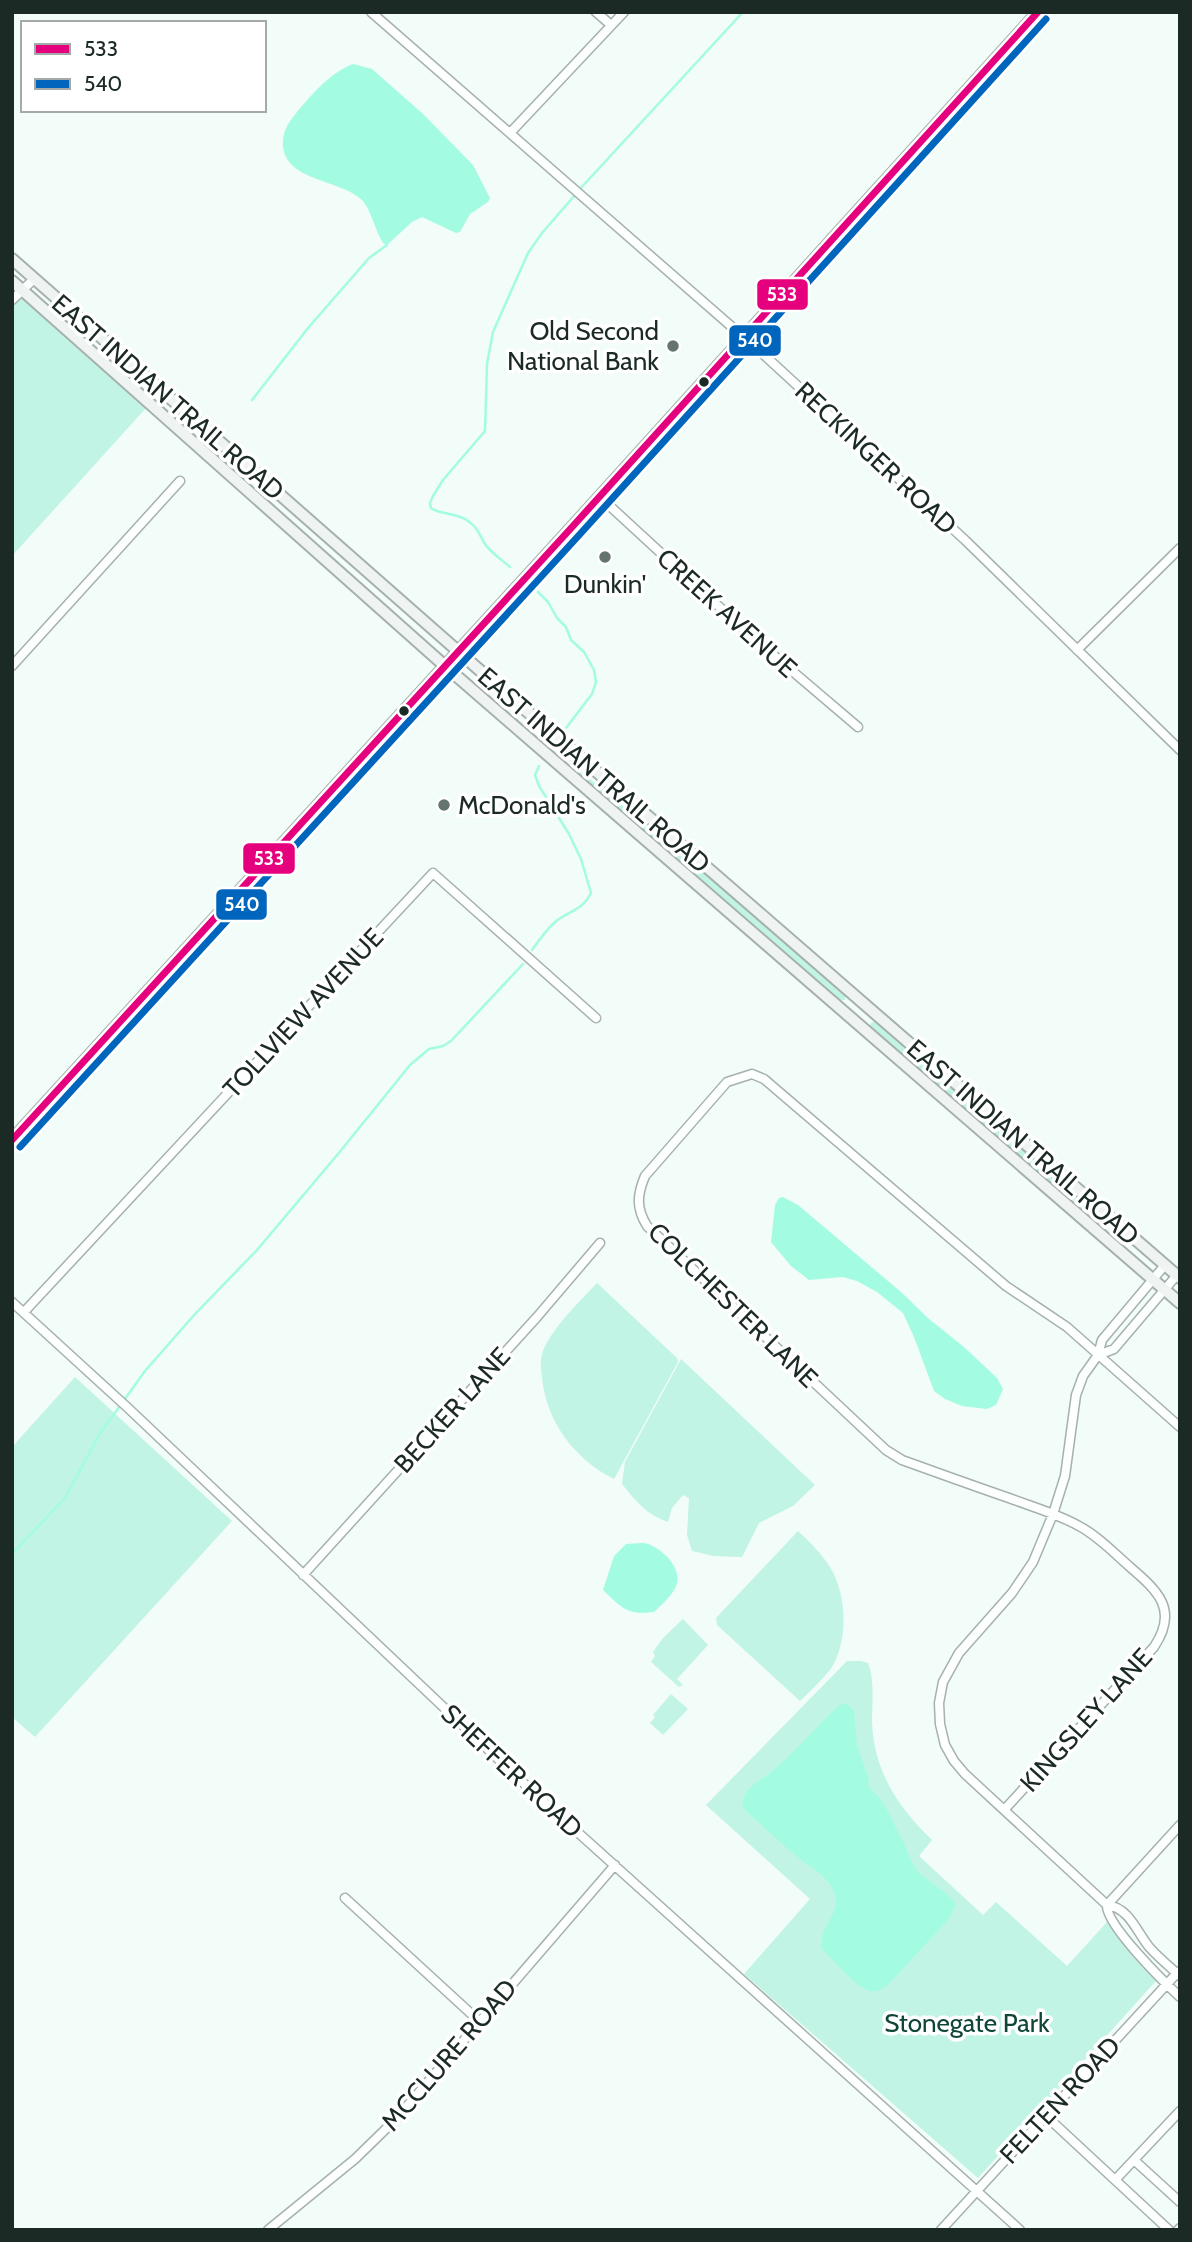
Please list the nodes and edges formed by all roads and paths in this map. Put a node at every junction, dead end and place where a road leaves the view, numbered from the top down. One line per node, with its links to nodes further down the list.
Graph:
1 (371, 12): 6 (street, RECKINGER ROAD)
2 (596, 12): 5 (street)
3 (624, 12): 5 (street)
4 (1038, 12): 12 (main road)
5 (611, 25): 6 (street)
6 (510, 133): 12 (street, RECKINGER ROAD)
7 (14, 266): 8 (main road, EAST INDIAN TRAIL ROAD)
8 (34, 279): 10 (street); 17 (main road, EAST INDIAN TRAIL ROAD)
9 (12, 281): 10 (main road, EAST INDIAN TRAIL ROAD)
10 (22, 290): 11 (street); 19 (main road, EAST INDIAN TRAIL ROAD)
11 (12, 300)
12 (744, 337): 14 (main road); 16 (street, RECKINGER ROAD)
13 (180, 481): 18 (street)
14 (600, 497): 17 (main road); 20 (street, CREEK AVENUE)
15 (1180, 548): 16 (street)
16 (1077, 650): 21 (street, RECKINGER ROAD)
17 (458, 652): 19 (main road); 22 (main road, EAST INDIAN TRAIL ROAD)
18 (12, 666)
19 (445, 666): 24 (main road, EAST INDIAN TRAIL ROAD); 25 (main road)
20 (858, 727)
21 (1180, 750)
22 (863, 1003): 24 (main road); 27 (main road, EAST INDIAN TRAIL ROAD)
23 (596, 1017): 33 (street, TOLLVIEW AVENUE)
24 (851, 1018): 29 (main road, EAST INDIAN TRAIL ROAD)
25 (12, 1140)
26 (600, 1243): 37 (street, BECKER LANE)
27 (1165, 1265): 28 (main road, EAST INDIAN TRAIL ROAD); 29 (street)
28 (1178, 1276): 30 (street)
29 (1153, 1280): 30 (main road, EAST INDIAN TRAIL ROAD); 34 (street)
30 (1164, 1290): 32 (main road, EAST INDIAN TRAIL ROAD); 34 (street)
31 (12, 1302): 33 (street, SHEFFER ROAD)
32 (1180, 1303)
33 (24, 1312): 37 (street, SHEFFER ROAD)
34 (1098, 1355): 35 (street); 36 (street); 36 (street, COLCHESTER LANE)
35 (1180, 1427)
36 (1053, 1514): 38 (street); 38 (street, KINGSLEY LANE)
37 (303, 1575): 40 (street, SHEFFER ROAD)
38 (1004, 1810): 42 (street)
39 (1180, 1825): 42 (street)
40 (615, 1865): 46 (street, MCCLURE ROAD); 51 (street, SHEFFER ROAD)
41 (345, 1898): 46 (street)
42 (1107, 1905): 43 (street); 44 (street)
43 (1179, 1973): 44 (street, FELTEN ROAD)
44 (1166, 1985): 45 (street); 48 (street, FELTEN ROAD)
45 (1180, 1997)
46 (479, 2021): 53 (street, MCCLURE ROAD)
47 (1180, 2111): 49 (street)
48 (1045, 2115): 50 (street); 51 (street, FELTEN ROAD)
49 (1134, 2160): 50 (street); 52 (street)
50 (1115, 2180): 56 (street)
51 (977, 2191): 54 (street, FELTEN ROAD); 55 (street, SHEFFER ROAD)
52 (1180, 2202)
53 (268, 2230)
54 (941, 2230)
55 (1020, 2230)
56 (1169, 2230)

